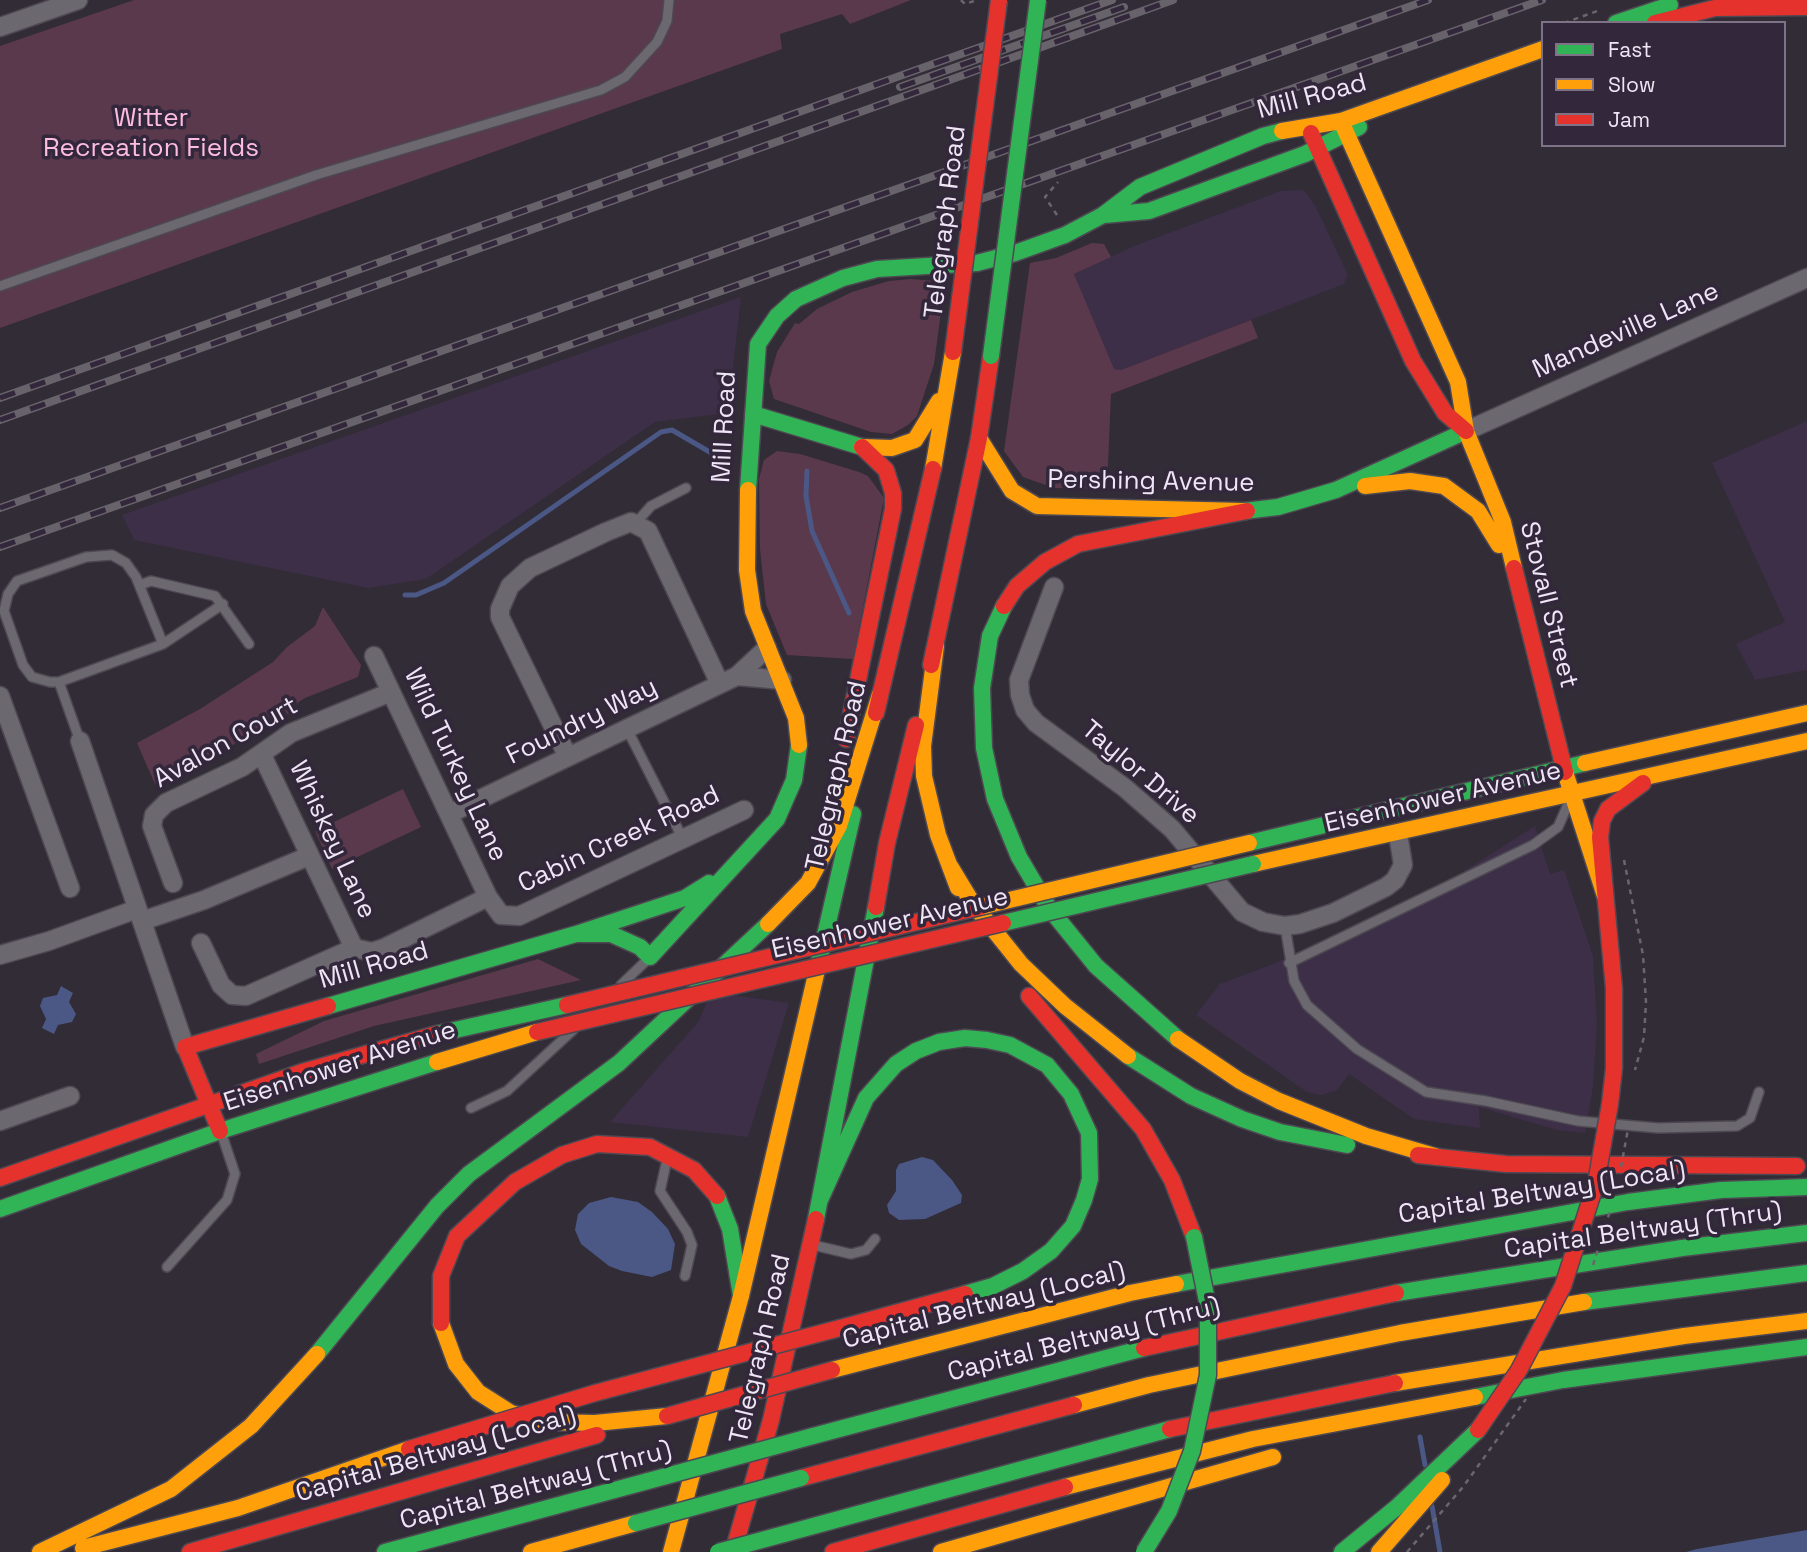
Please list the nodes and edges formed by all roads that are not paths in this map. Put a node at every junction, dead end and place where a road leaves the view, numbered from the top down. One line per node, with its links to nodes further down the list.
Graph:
1 (78, 0): 9 (street)
2 (669, 0): 17 (lane)
3 (999, 0): 18 (main road, Telegraph Road, bridge)
4 (1038, 0): 21 (main road, Telegraph Road, bridge)
5 (1687, 0): 7 (main road)
6 (1807, 7): 8 (main road)
7 (1622, 21)
8 (1663, 21)
9 (0, 27)
10 (1541, 50): 13 (main road, Mill Road)
11 (1541, 63): 13 (main road, Mill Road)
12 (1308, 125): 13 (main road, Mill Road); 14 (main road, Stovall Street); 15 (main road, Mill Road)
13 (1343, 127): 14 (main road, Mill Road); 20 (main road, Stovall Street)
14 (1317, 148): 15 (main road, Mill Road); 20 (main road, Stovall Street)
15 (1103, 215): 19 (main road, Mill Road)
16 (1807, 278): 20 (street, Mandeville Lane)
17 (0, 286)
18 (949, 379): 22 (main road); 30 (main road, Telegraph Road)
19 (753, 414): 22 (main road); 35 (main road, Mill Road)
20 (1466, 431): 24 (main road, Pershing Avenue); 28 (main road, Stovall Street)
21 (979, 438): 25 (main road, Pershing Avenue); 34 (main road, Telegraph Road)
22 (862, 447): 30 (main road); 70 (main road)
23 (686, 488): 26 (lane)
24 (1336, 490): 25 (main road, Pershing Avenue); 28 (main road)
25 (1247, 511): 82 (main road)
26 (635, 524): 40 (street); 50 (street)
27 (139, 585): 31 (lane); 32 (lane); 39 (lane)
28 (1519, 585): 51 (main road, Stovall Street)
29 (1054, 587): 66 (street, Taylor Drive)
30 (907, 590): 42 (main road, Telegraph Road)
31 (223, 604): 32 (lane); 33 (lane)
32 (163, 644): 39 (lane)
33 (249, 644)
34 (936, 646): 60 (main road); 86 (main road, Telegraph Road)
35 (767, 648): 37 (street, Foundry Way); 38 (main road, Mill Road)
36 (374, 656): 41 (street, Wild Turkey Lane)
37 (737, 676): 38 (street); 40 (street, Foundry Way)
38 (782, 680): 59 (main road, Mill Road)
39 (59, 682): 46 (lane)
40 (720, 684): 45 (street, Foundry Way)
41 (391, 692): 49 (street, Avalon Court); 55 (street, Wild Turkey Lane)
42 (880, 694): 70 (main road); 94 (main road, Telegraph Road)
43 (0, 696): 47 (street)
44 (1807, 713): 51 (main road, Eisenhower Avenue)
45 (627, 729): 50 (street, Foundry Way); 57 (lane)
46 (77, 733): 65 (street)
47 (7, 738): 62 (street)
48 (1807, 741): 52 (main road, Eisenhower Avenue)
49 (262, 755): 58 (street, Whiskey Lane); 61 (street, Avalon Court)
50 (568, 757): 55 (street, Foundry Way)
51 (1564, 768): 53 (main road, Stovall Street); 77 (main road, Eisenhower Avenue, bridge)
52 (1680, 769): 53 (main road, Eisenhower Avenue); 63 (main road)
53 (1572, 794): 56 (main road, Eisenhower Avenue); 63 (main road, Stovall Street); 73 (lane)
54 (744, 810): 57 (street, Cabin Creek Road)
55 (449, 814): 64 (street, Wild Turkey Lane)
56 (1398, 834): 66 (street, Taylor Drive); 80 (main road, Eisenhower Avenue, bridge)
57 (682, 839): 64 (street, Cabin Creek Road)
58 (309, 856): 65 (street); 69 (street, Whiskey Lane)
59 (736, 866): 67 (main road, Mill Road); 72 (main road, Mill Road)
60 (950, 866): 82 (main road); 112 (main road, bridge)
61 (173, 883)
62 (70, 888)
63 (1605, 896): 99 (main road, bridge)
64 (488, 897): 69 (street, Cabin Creek Road)
65 (140, 915): 71 (street); 74 (street)
66 (1285, 926): 73 (lane)
67 (576, 934): 72 (main road, Mill Road); 74 (main road, Mill Road)
68 (201, 943): 69 (street, Cabin Creek Road)
69 (354, 948)
70 (733, 954): 102 (main road)
71 (0, 955)
72 (650, 957): 78 (lane)
73 (1289, 964): 75 (lane)
74 (185, 1047): 77 (main road)
75 (1759, 1092)
76 (70, 1096): 79 (street)
77 (209, 1105): 80 (main road); 84 (main road, Eisenhower Avenue)
78 (471, 1108)
79 (0, 1121)
80 (220, 1131): 87 (main road, Eisenhower Avenue); 91 (lane)
81 (669, 1155): 93 (lane); 94 (main road); 98 (main road)
82 (1437, 1157): 83 (main road)
83 (1807, 1167)
84 (0, 1178)
85 (1807, 1187): 98 (main road, Capital Beltway (Local), bridge)
86 (820, 1199): 90 (main road, Telegraph Road); 103 (main road, bridge)
87 (0, 1209)
88 (1807, 1233): 105 (main road, Capital Beltway (Thru), bridge)
89 (875, 1240): 90 (lane)
90 (811, 1244): 109 (main road, Telegraph Road)
91 (167, 1267)
92 (1807, 1273): 106 (main road, bridge)
93 (685, 1276)
94 (741, 1296): 107 (main road, Telegraph Road)
95 (1807, 1321): 108 (main road, bridge)
96 (1807, 1348): 97 (main road)
97 (1563, 1380): 100 (main road); 110 (main road)
98 (667, 1416): 104 (main road, Capital Beltway (Local))
99 (1478, 1430): 113 (main road); 114 (main road)
100 (1320, 1444)
101 (1285, 1454): 111 (main road)
102 (40, 1552)
103 (65, 1552)
104 (190, 1552)
105 (386, 1552)
106 (531, 1552)
107 (671, 1552)
108 (718, 1552)
109 (733, 1552)
110 (833, 1552)
111 (941, 1552)
112 (1144, 1552)
113 (1342, 1552)
114 (1380, 1552)

